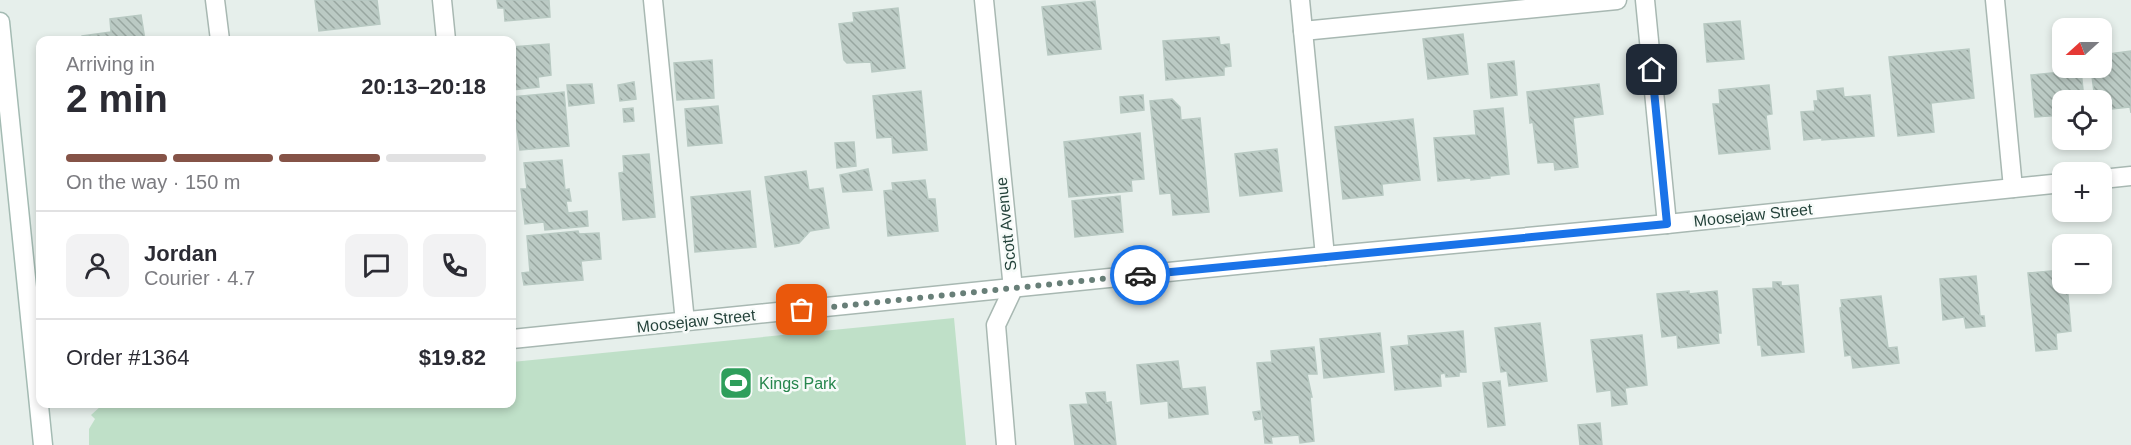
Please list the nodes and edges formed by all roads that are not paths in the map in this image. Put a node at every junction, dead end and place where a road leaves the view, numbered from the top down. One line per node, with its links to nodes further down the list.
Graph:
1 (215, 0): 11 (street)
2 (442, 0): 12 (street)
3 (653, 0): 20 (street)
4 (984, 0): 19 (street, Scott Avenue)
5 (1300, 0): 10 (street)
6 (1617, 0): 10 (street)
7 (1645, 0): 17 (street)
8 (1995, 0): 16 (street)
9 (0, 22): 22 (street)
10 (1303, 31): 18 (street)
11 (219, 36)
12 (446, 36)
13 (2131, 176): 14 (street)
14 (2112, 178)
15 (2052, 184): 16 (street, Moosejaw Street)
16 (2013, 188): 17 (street, Moosejaw Street)
17 (1667, 224): 18 (street, Moosejaw Street)
18 (1325, 256): 19 (street, Moosejaw Street)
19 (1013, 289): 20 (street, Moosejaw Street); 25 (street, Scott Avenue)
20 (685, 322): 21 (street, Moosejaw Street)
21 (516, 339)
22 (36, 358)
23 (40, 408): 24 (street)
24 (43, 445)
25 (1006, 445)

